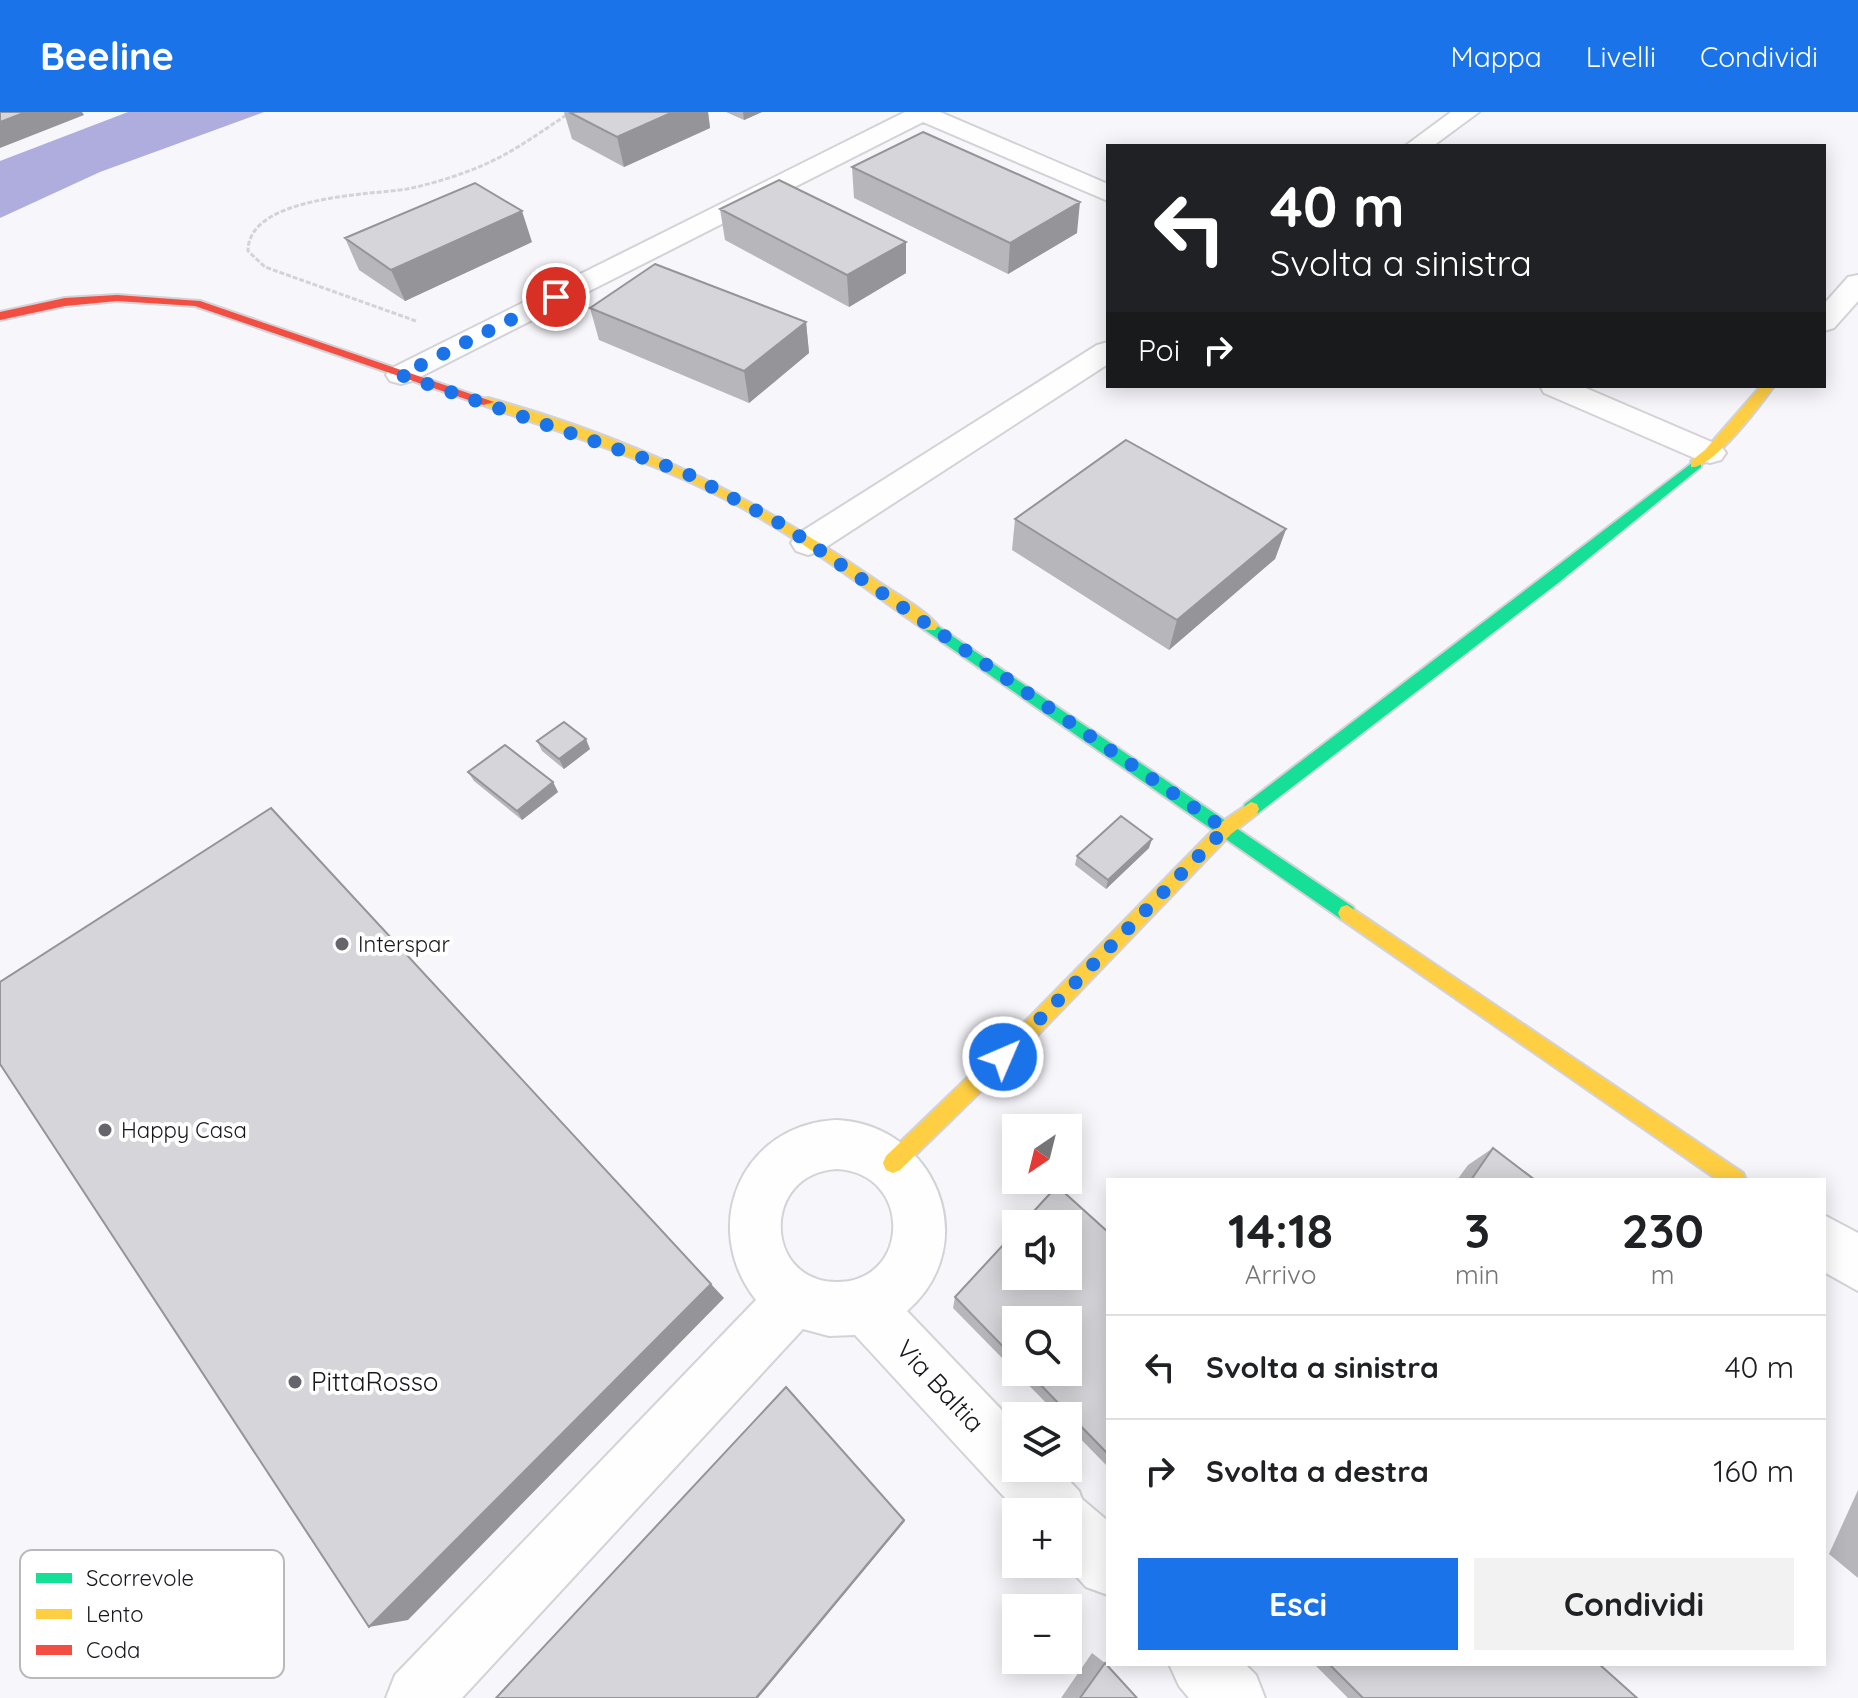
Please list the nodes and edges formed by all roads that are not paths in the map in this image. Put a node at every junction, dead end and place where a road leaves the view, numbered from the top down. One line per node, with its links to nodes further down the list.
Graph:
1 (1467, 112): 3 (street)
2 (923, 113): 4 (street); 9 (street)
3 (1420, 144)
4 (1106, 192)
5 (1858, 283): 7 (street)
6 (0, 316): 9 (street)
7 (1826, 320)
8 (1106, 352): 13 (street)
9 (401, 375): 13 (street)
10 (1560, 388): 12 (street)
11 (1766, 388): 12 (street)
12 (1710, 453): 14 (street)
13 (808, 543): 14 (street)
14 (1225, 829): 15 (street); 16 (street)
15 (893, 1163): 19 (street); 20 (street)
16 (1733, 1178)
17 (1826, 1242): 18 (street)
18 (1858, 1264)
19 (793, 1300): 20 (street); 27 (street)
20 (864, 1305): 21 (street, Via Baltia)
21 (1002, 1453)
22 (1029, 1482): 23 (street, Via Baltia)
23 (1045, 1498)
24 (1082, 1538): 25 (street)
25 (1106, 1563)
26 (1203, 1666): 28 (street)
27 (418, 1698)
28 (1233, 1698)

